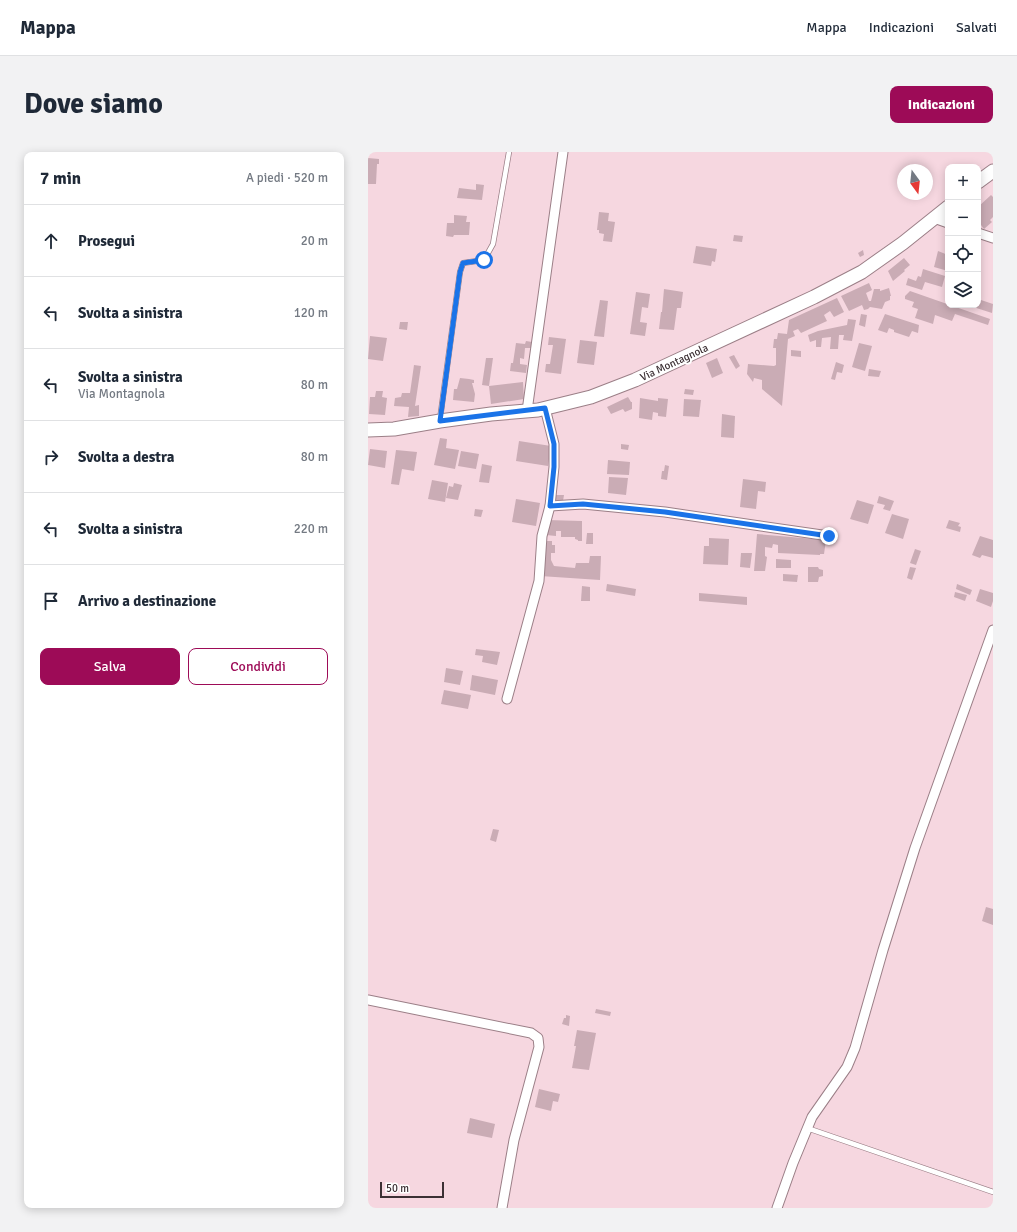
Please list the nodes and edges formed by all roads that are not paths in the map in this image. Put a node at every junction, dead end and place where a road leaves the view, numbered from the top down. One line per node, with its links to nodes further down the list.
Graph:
1 (509, 152): 12 (lane)
2 (563, 152): 11 (street)
3 (993, 171): 4 (street)
4 (981, 180)
5 (945, 209): 6 (street, Via Montagnola)
6 (934, 218): 7 (street); 10 (street, Via Montagnola)
7 (945, 222)
8 (981, 234): 9 (street)
9 (993, 238)
10 (545, 408): 11 (street, Via Montagnola); 14 (street)
11 (527, 411): 12 (street, Via Montagnola)
12 (440, 421): 13 (street, Via Montagnola)
13 (368, 430)
14 (550, 506): 15 (street); 17 (street)
15 (829, 536)
16 (993, 630): 19 (street)
17 (507, 699)
18 (368, 1000): 21 (street)
19 (807, 1128): 20 (lane); 22 (street)
20 (993, 1192)
21 (502, 1208)
22 (777, 1208)

